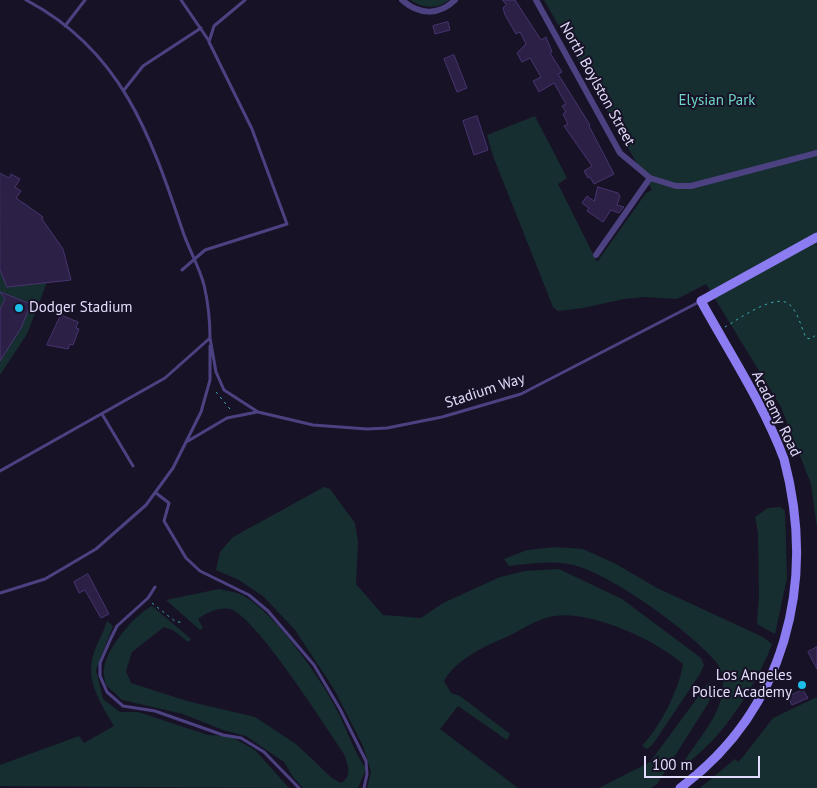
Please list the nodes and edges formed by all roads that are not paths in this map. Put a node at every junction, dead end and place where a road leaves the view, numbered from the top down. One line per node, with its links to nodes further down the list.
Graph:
1 (26, 0): 8 (lane)
2 (85, 0): 8 (lane)
3 (181, 0): 9 (lane)
4 (245, 0): 10 (lane)
5 (402, 0): 6 (street)
6 (455, 0)
7 (536, 0): 13 (street, North Boylston Street)
8 (65, 26): 11 (lane)
9 (201, 28): 10 (lane); 11 (lane)
10 (209, 42): 16 (lane)
11 (124, 90): 16 (lane)
12 (817, 154): 13 (street, North Boylston Street)
13 (650, 178): 15 (street)
14 (817, 237): 18 (main road)
15 (596, 255)
16 (195, 260): 17 (lane); 19 (lane)
17 (182, 270)
18 (701, 301): 20 (lane, Stadium Way); 30 (main road, Academy Road)
19 (210, 338): 20 (lane, Stadium Way); 21 (lane); 22 (lane)
20 (258, 412): 22 (lane, Stadium Way)
21 (102, 414): 23 (lane); 24 (lane)
22 (187, 441): 25 (lane)
23 (133, 466)
24 (0, 471)
25 (156, 493): 27 (lane); 29 (lane)
26 (154, 587): 28 (lane)
27 (0, 593)
28 (299, 788)
29 (364, 788)
30 (680, 788)

